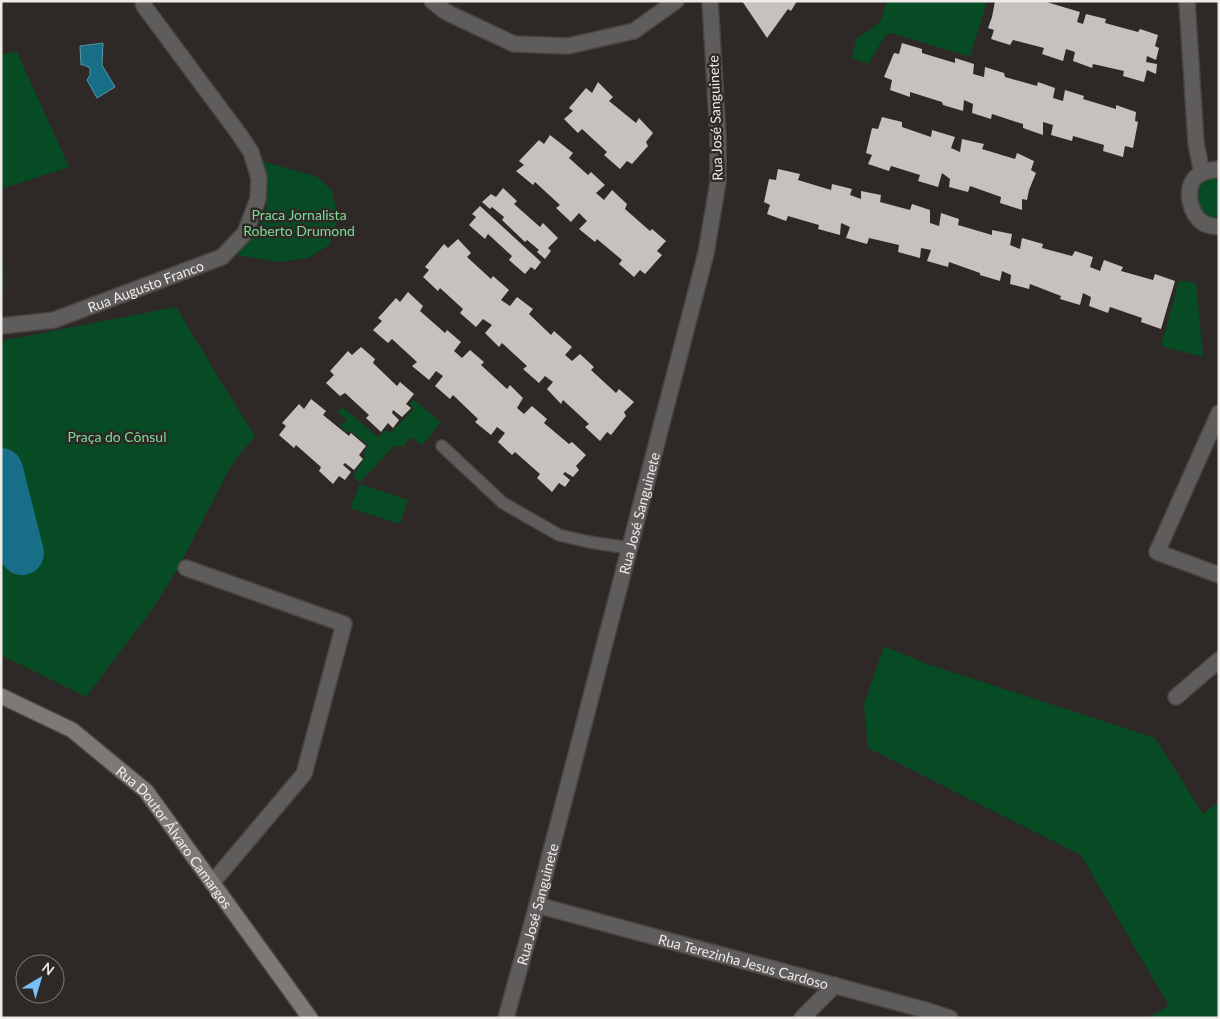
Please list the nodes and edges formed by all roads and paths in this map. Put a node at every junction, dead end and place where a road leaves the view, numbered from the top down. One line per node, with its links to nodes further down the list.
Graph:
1 (143, 1): 9 (street, Rua Augusto Franco)
2 (432, 1): 3 (street)
3 (676, 1)
4 (710, 1): 12 (street, Rua José Sanguinete)
5 (1187, 1): 7 (street)
6 (1219, 169): 7 (street)
7 (1202, 173): 8 (street)
8 (1219, 227)
9 (1, 326)
10 (1219, 414): 14 (street)
11 (442, 446): 12 (lane)
12 (629, 548): 19 (street, Rua José Sanguinete)
13 (186, 568): 18 (street)
14 (1219, 575)
15 (1219, 660): 17 (street)
16 (1, 696): 18 (main road, Rua Doutor Álvaro Camargos)
17 (1176, 697)
18 (212, 883): 21 (main road, Rua Doutor Álvaro Camargos)
19 (537, 905): 20 (street, Rua Terezinha Jesus Cardoso); 22 (street, Rua José Sanguinete)
20 (835, 985): 23 (street); 24 (street, Rua Terezinha Jesus Cardoso)
21 (310, 1018)
22 (506, 1018)
23 (802, 1018)
24 (950, 1018)

